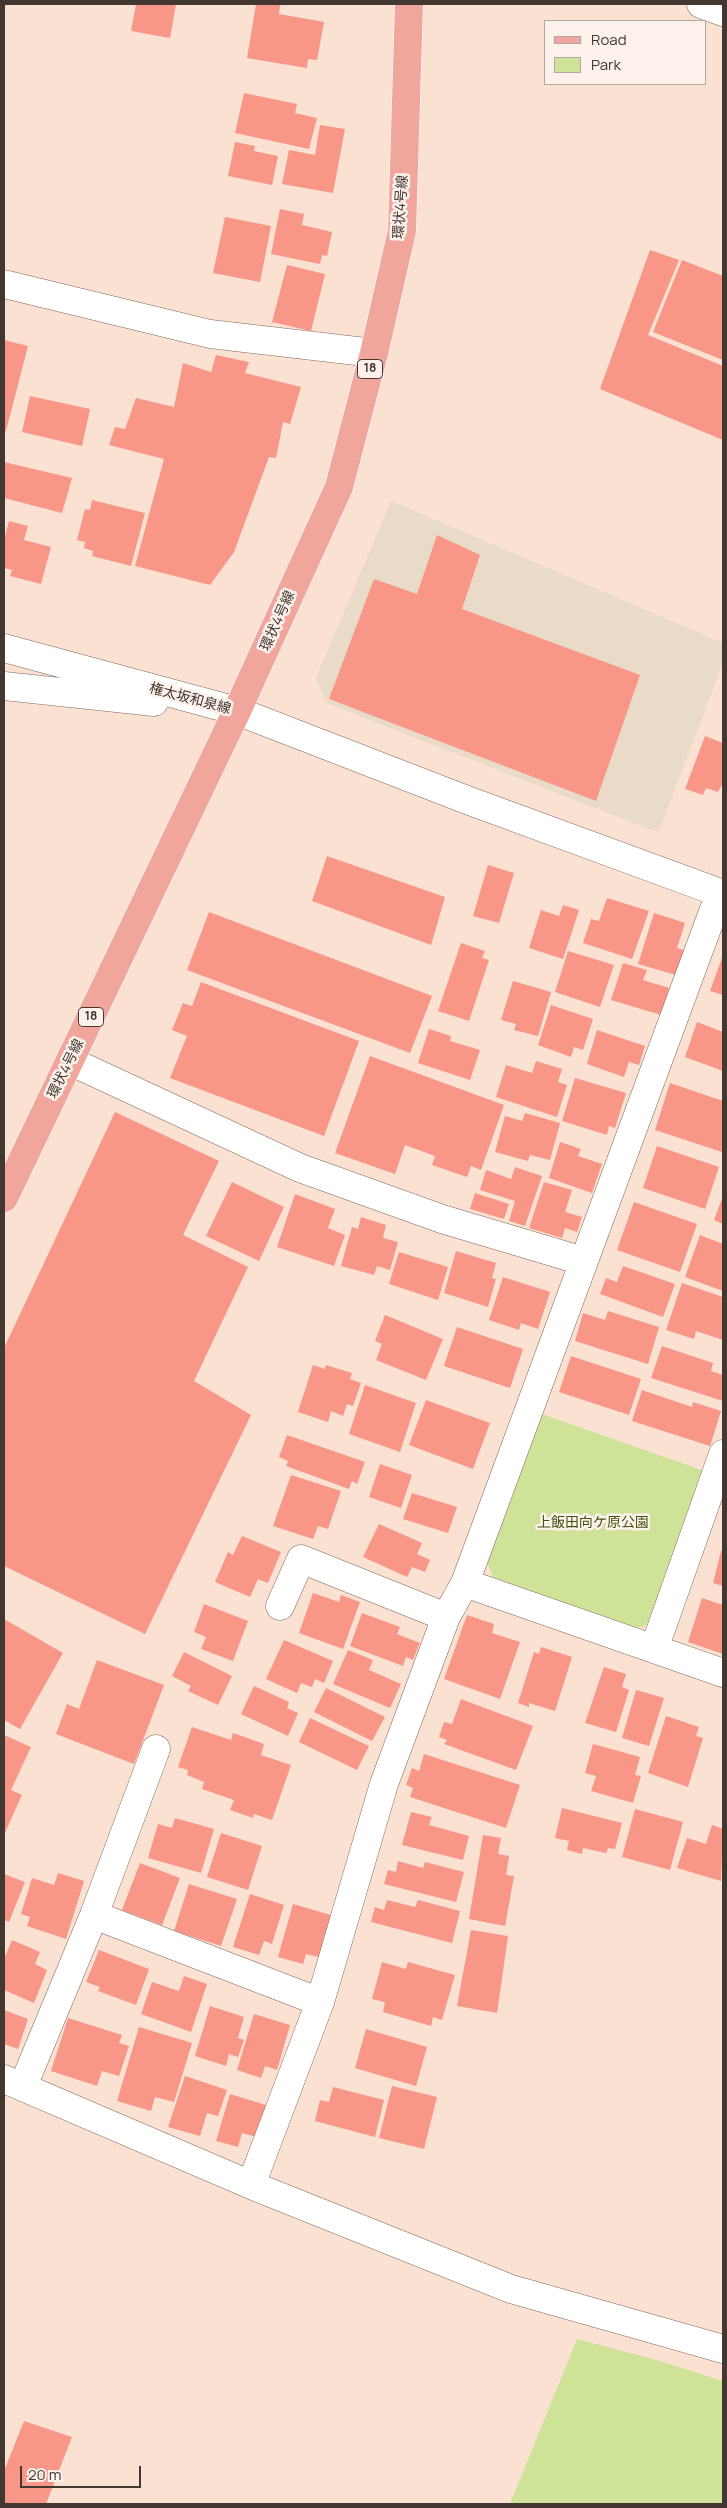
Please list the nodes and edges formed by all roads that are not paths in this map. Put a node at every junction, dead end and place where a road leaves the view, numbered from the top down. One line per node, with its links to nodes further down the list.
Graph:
1 (409, 4): 5 (main road, 環状4号線 / 18)
2 (701, 4): 3 (street)
3 (723, 12)
4 (4, 284): 5 (street)
5 (374, 353): 8 (main road, 環状4号線 / 18)
6 (4, 648): 8 (street, 権太坂和泉線)
7 (4, 686): 8 (street, 権太坂和泉線)
8 (238, 711): 9 (street); 10 (main road, 環状4号線 / 18)
9 (722, 893): 12 (street)
10 (70, 1061): 11 (main road, 環状4号線 / 18); 12 (street)
11 (4, 1198)
12 (583, 1260): 14 (street)
13 (723, 1454): 17 (street)
14 (465, 1583): 16 (street); 17 (street)
15 (280, 1606): 16 (street)
16 (446, 1617): 21 (street)
17 (654, 1649): 18 (street)
18 (723, 1674)
19 (156, 1749): 20 (street)
20 (94, 1915): 21 (street); 22 (street)
21 (320, 2002): 23 (street)
22 (13, 2082): 23 (street)
23 (251, 2186): 24 (street)
24 (723, 2349)

